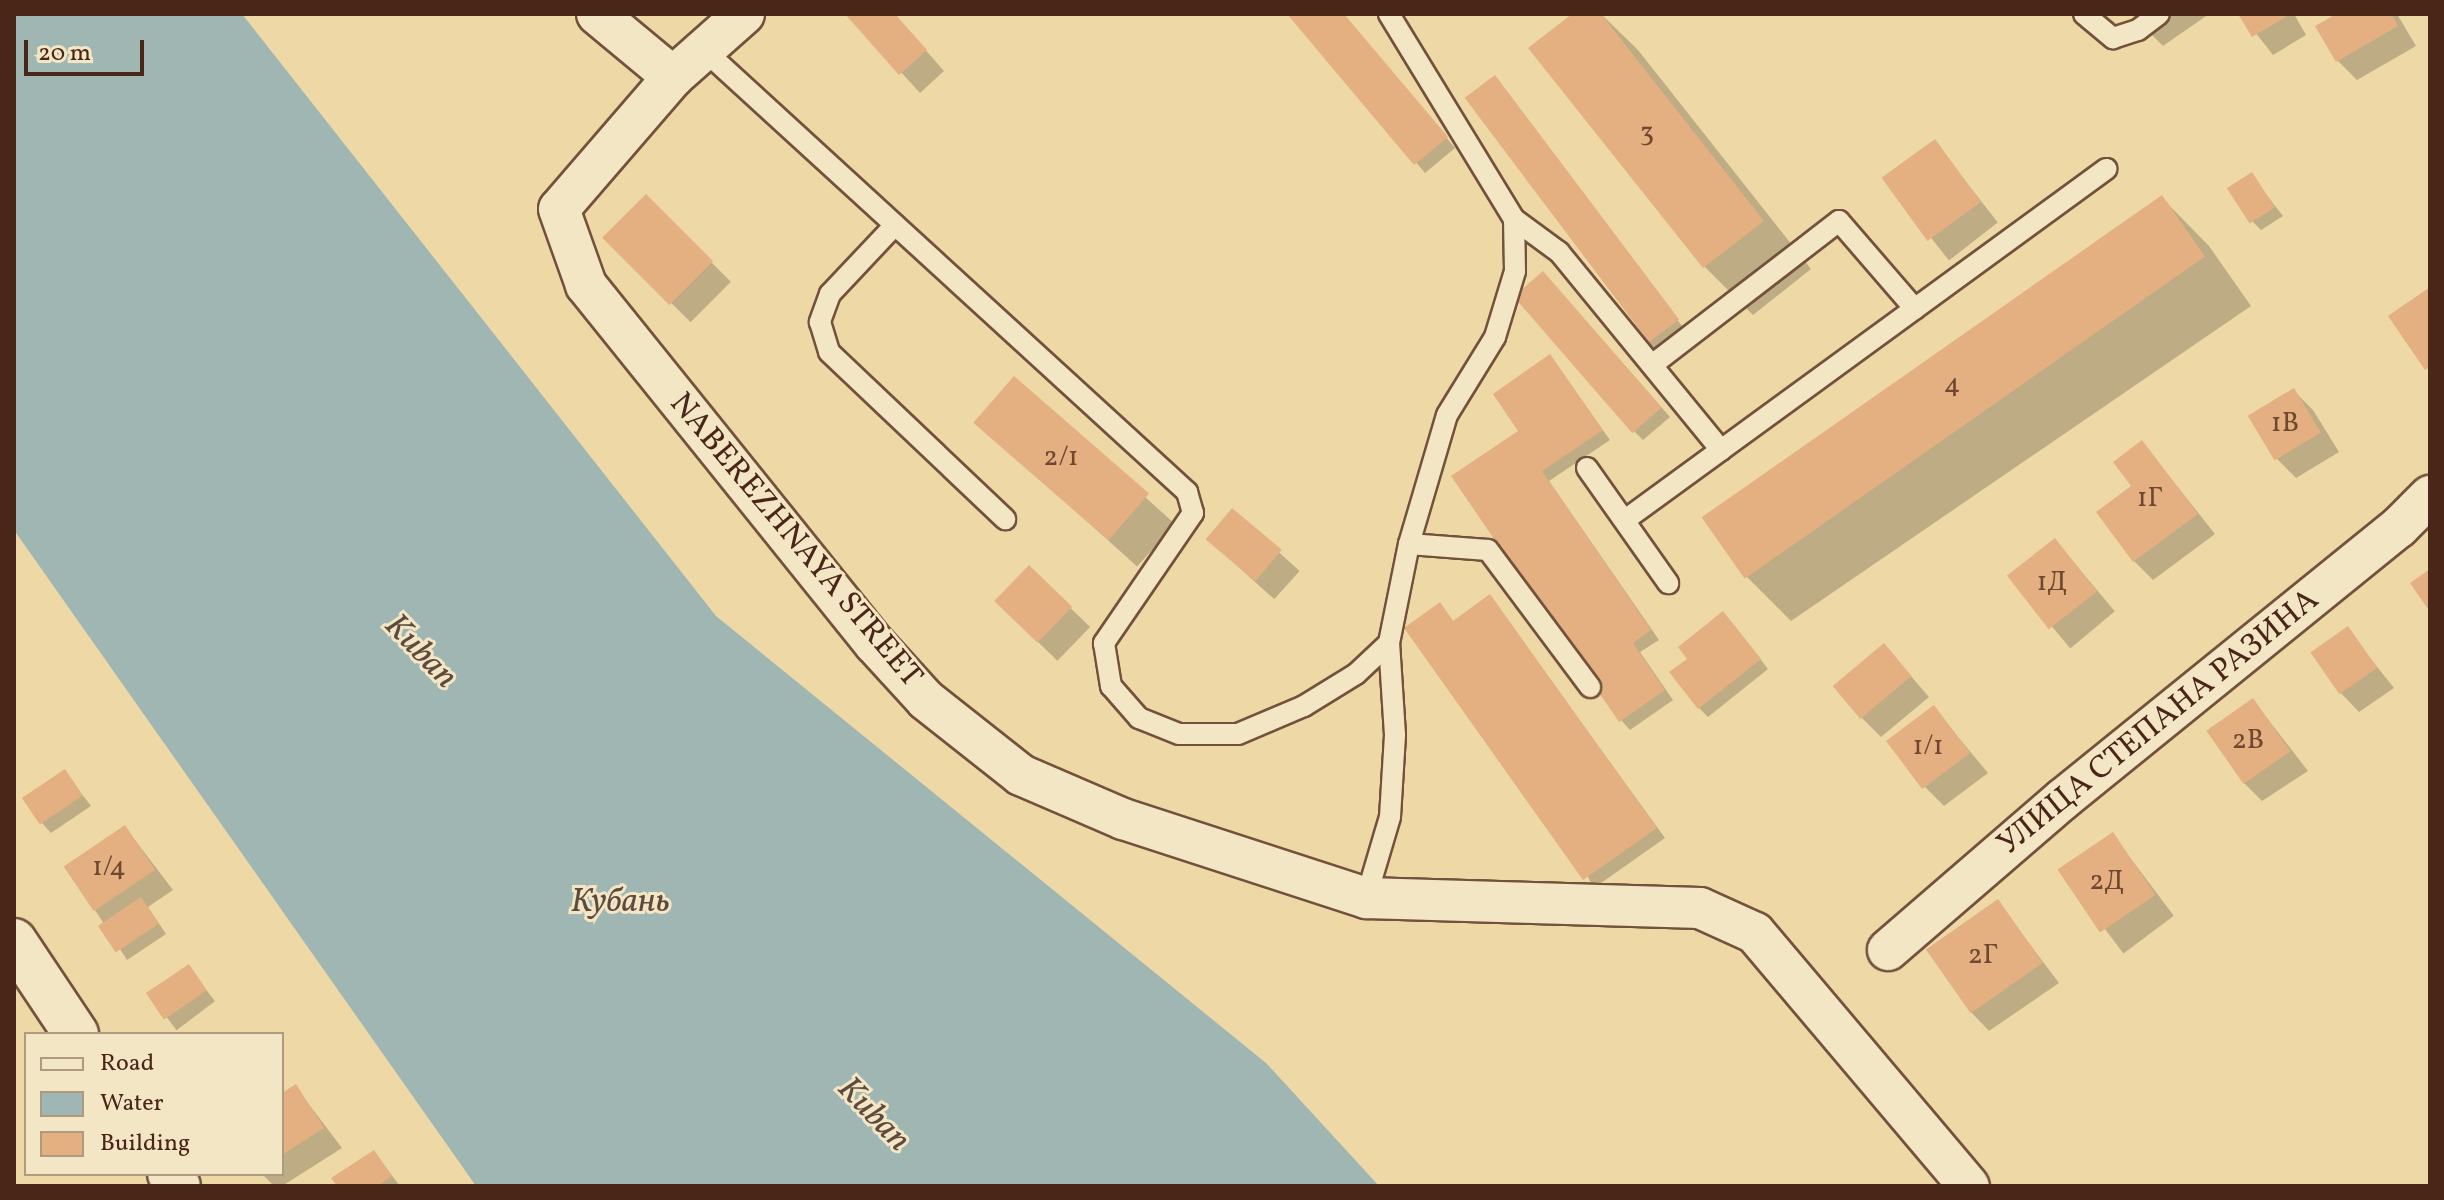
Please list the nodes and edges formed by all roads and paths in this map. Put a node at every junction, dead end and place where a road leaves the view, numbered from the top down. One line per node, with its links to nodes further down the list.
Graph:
1 (597, 14): 7 (street)
2 (744, 14): 6 (street)
3 (1389, 14): 9 (lane)
4 (2084, 14): 5 (lane)
5 (2159, 14)
6 (704, 50): 7 (street); 10 (lane)
7 (673, 77): 22 (street, NABEREZHNAYA STREET)
8 (2106, 169): 11 (lane)
9 (1514, 219): 12 (lane); 18 (lane)
10 (895, 225): 16 (lane); 20 (lane)
11 (1915, 309): 12 (lane); 13 (lane)
12 (1652, 365): 13 (lane)
13 (1721, 450): 17 (lane)
14 (1587, 468): 17 (lane)
15 (2430, 496): 24 (street, УЛИЦА СТЕПАНА РАЗИНА)
16 (1005, 519)
17 (1625, 520): 19 (lane)
18 (1409, 544): 20 (lane); 21 (lane)
19 (1668, 583)
20 (1389, 643): 22 (lane)
21 (1590, 687)
22 (1366, 898): 26 (street, NABEREZHNAYA STREET)
23 (14, 941): 25 (street)
24 (1888, 950)
25 (75, 1032)
26 (1969, 1186)

